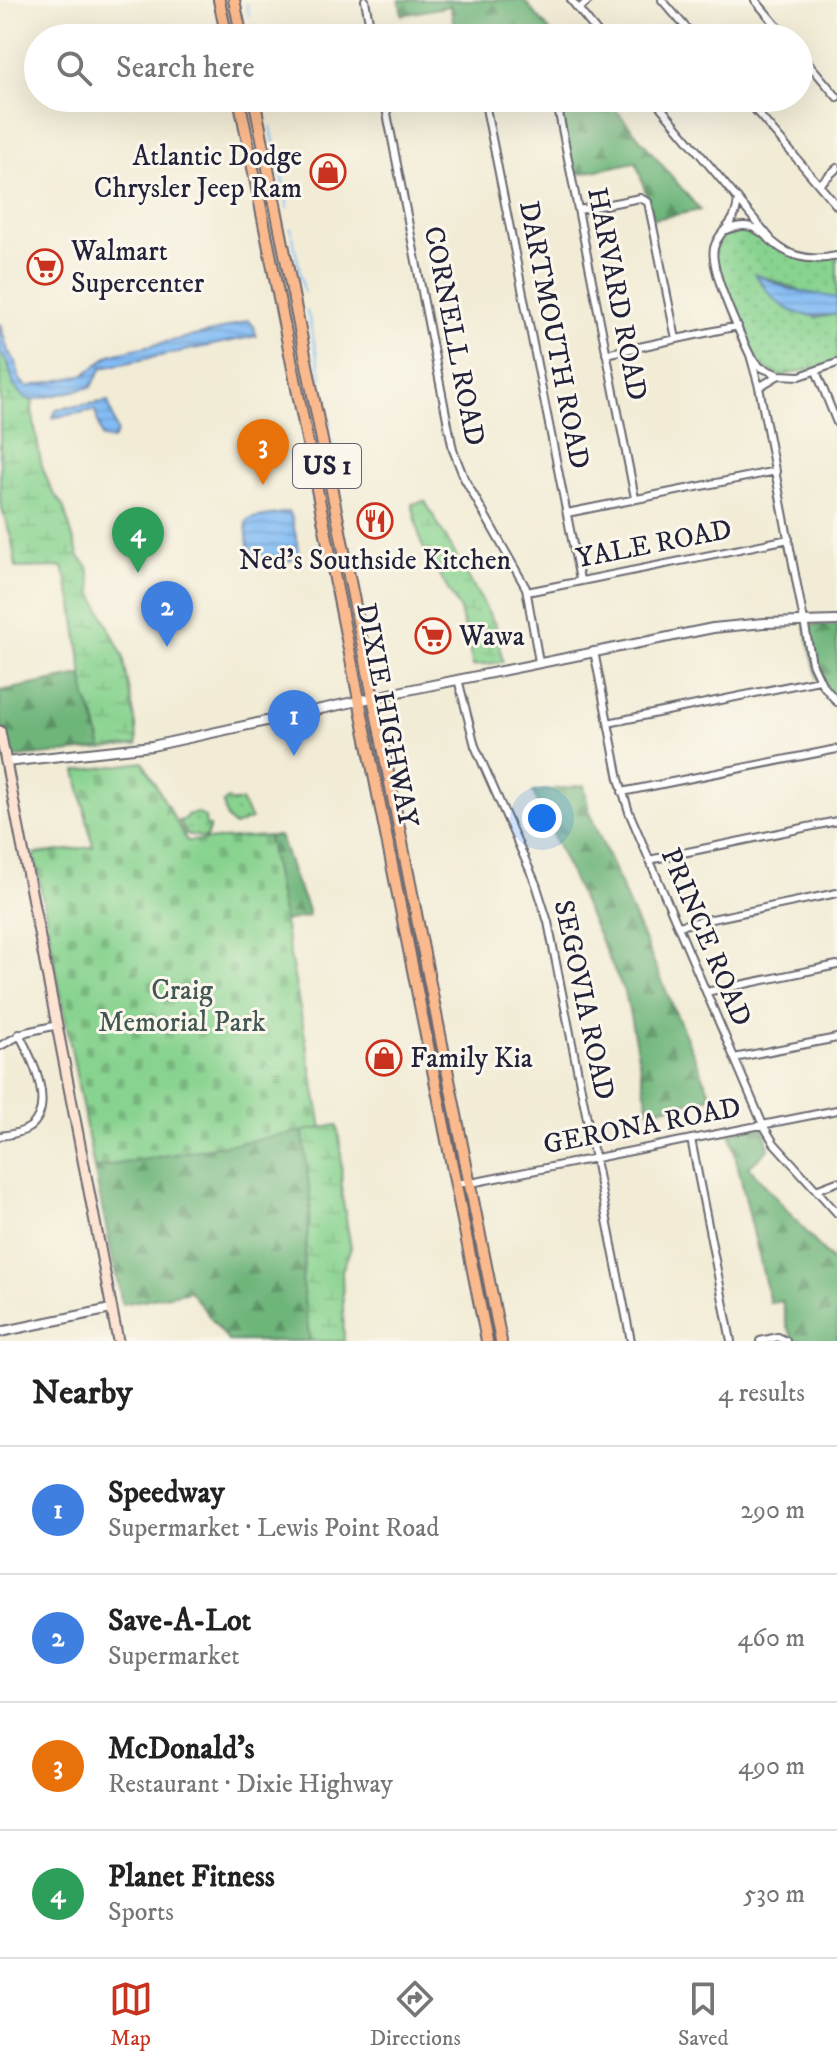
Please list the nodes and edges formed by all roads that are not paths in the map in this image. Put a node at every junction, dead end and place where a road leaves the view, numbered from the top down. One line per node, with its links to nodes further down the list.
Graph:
1 (219, 0): 9 (main road)
2 (234, 0): 10 (main road)
3 (365, 0): 11 (street)
4 (571, 0): 8 (street)
5 (589, 0): 8 (street)
6 (662, 0): 13 (street)
7 (755, 0): 14 (street)
8 (579, 9): 12 (street)
9 (224, 24)
10 (239, 24)
11 (369, 24)
12 (591, 24)
13 (683, 24)
14 (775, 24)
15 (813, 69): 16 (street)
16 (837, 97)
17 (242, 112): 26 (main road, DIXIE HIGHWAY / US 1)
18 (257, 112): 25 (main road, DIXIE HIGHWAY / US 1)
19 (387, 112): 50 (street, CORNELL ROAD)
20 (487, 112): 47 (street, DARTMOUTH ROAD)
21 (559, 112): 30 (street, HARVARD ROAD)
22 (665, 112): 28 (street)
23 (757, 112): 27 (street)
24 (837, 168): 27 (street)
25 (268, 170): 26 (street); 43 (main road, DIXIE HIGHWAY / US 1)
26 (254, 173): 44 (main road, DIXIE HIGHWAY / US 1)
27 (819, 185): 29 (street)
28 (738, 199): 31 (street); 32 (street)
29 (837, 206)
30 (579, 210): 35 (street); 36 (street, HARVARD ROAD)
31 (727, 230): 32 (street); 34 (street)
32 (770, 238): 33 (street)
33 (837, 256)
34 (738, 326): 35 (street); 37 (street)
35 (676, 339): 36 (street)
36 (606, 354): 46 (street, HARVARD ROAD)
37 (750, 355): 40 (street); 41 (street)
38 (837, 363): 39 (street)
39 (816, 371): 40 (street); 42 (street)
40 (779, 375): 41 (street)
41 (759, 387): 45 (street)
42 (837, 423)
43 (322, 438): 44 (street); 57 (main road, DIXIE HIGHWAY / US 1)
44 (307, 441): 58 (main road, DIXIE HIGHWAY / US 1)
45 (776, 471): 46 (street); 48 (street)
46 (635, 498): 47 (street)
47 (567, 513): 49 (street, DARTMOUTH ROAD)
48 (789, 539): 49 (street, YALE ROAD); 52 (street)
49 (580, 580): 50 (street, YALE ROAD)
50 (527, 592): 54 (street, CORNELL ROAD)
51 (837, 621): 52 (street)
52 (805, 622): 53 (street); 56 (street)
53 (594, 651): 54 (street); 60 (street, PRINCE ROAD)
54 (539, 662): 55 (street)
55 (458, 679): 57 (street); 82 (street, SEGOVIA ROAD)
56 (819, 680): 59 (street); 60 (street)
57 (373, 698): 58 (street); 69 (main road, DIXIE HIGHWAY / US 1)
58 (359, 701): 63 (street); 70 (main road, DIXIE HIGHWAY / US 1)
59 (837, 702)
60 (608, 723): 64 (street, PRINCE ROAD)
61 (0, 731): 63 (main road)
62 (837, 749): 64 (street)
63 (3, 763): 73 (main road)
64 (622, 792): 66 (street, PRINCE ROAD)
65 (837, 821): 66 (street)
66 (649, 860): 68 (street, PRINCE ROAD)
67 (837, 893): 68 (street)
68 (678, 926): 72 (street, PRINCE ROAD)
69 (424, 951): 70 (main road); 85 (main road, US 1)
70 (411, 954): 84 (main road, DIXIE HIGHWAY / US 1)
71 (837, 965): 72 (street)
72 (706, 992): 77 (street, PRINCE ROAD)
73 (58, 1025): 74 (street); 88 (main road)
74 (19, 1034): 76 (street); 80 (street)
75 (837, 1038): 77 (street)
76 (0, 1046)
77 (734, 1058): 79 (street, PRINCE ROAD)
78 (837, 1110): 79 (street, GERONA ROAD)
79 (763, 1125): 81 (street, GERONA ROAD); 86 (street, PRINCE ROAD)
80 (0, 1136)
81 (691, 1139): 82 (street, GERONA ROAD); 95 (street)
82 (594, 1158): 85 (street, GERONA ROAD); 94 (street, SEGOVIA ROAD)
83 (837, 1182): 86 (street)
84 (456, 1183): 85 (street, GERONA ROAD); 91 (main road, DIXIE HIGHWAY / US 1)
85 (471, 1183): 89 (main road, US 1)
86 (816, 1190): 87 (street, PRINCE ROAD)
87 (837, 1213)
88 (111, 1309): 90 (street); 92 (main road)
89 (498, 1328): 91 (main road); 93 (main road, US 1)
90 (0, 1332)
91 (486, 1335)
92 (118, 1341)
93 (501, 1341)
94 (631, 1341)
95 (731, 1341)
96 (760, 1341): 97 (street)
97 (786, 1341)

